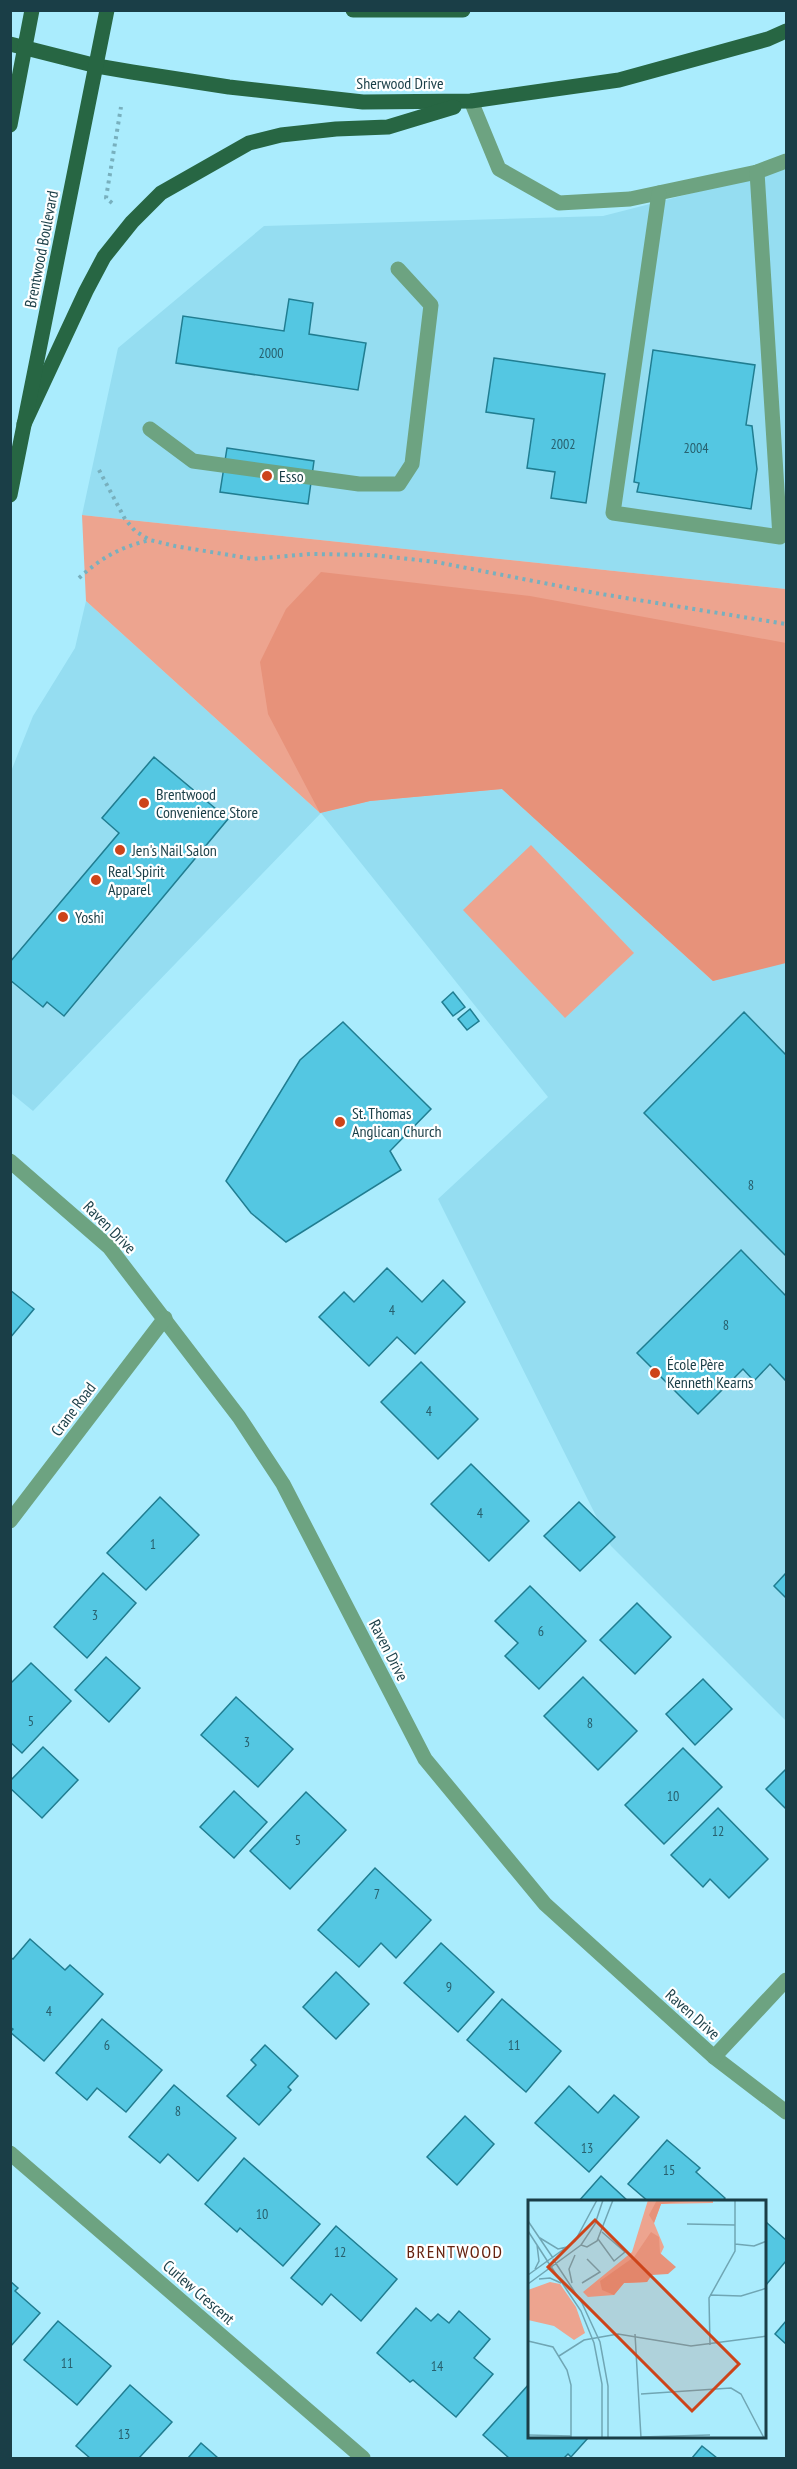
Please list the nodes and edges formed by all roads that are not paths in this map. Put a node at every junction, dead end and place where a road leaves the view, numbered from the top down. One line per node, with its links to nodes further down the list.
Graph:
1 (32, 10): 7 (main road)
2 (107, 10): 8 (main road, Brentwood Boulevard)
3 (353, 10): 5 (main road)
4 (463, 10): 5 (main road)
5 (385, 11)
6 (786, 32): 9 (main road, Sherwood Drive)
7 (17, 46): 8 (main road, Sherwood Drive); 10 (main road)
8 (97, 66): 9 (main road, Sherwood Drive); 15 (main road, Brentwood Boulevard)
9 (471, 101): 13 (street); 15 (main road)
10 (10, 125)
11 (786, 161): 12 (street)
12 (757, 172): 13 (street); 13 (street)
13 (659, 193)
14 (398, 269): 16 (street)
15 (24, 424): 17 (main road, Brentwood Boulevard)
16 (150, 429)
17 (10, 495)
18 (10, 1161): 19 (street, Raven Drive)
19 (165, 1318): 20 (street, Crane Road); 22 (street, Raven Drive)
20 (10, 1521)
21 (786, 1980): 22 (street)
22 (714, 2057): 23 (street, Raven Drive)
23 (786, 2112)
24 (10, 2153): 25 (street, Curlew Crescent)
25 (363, 2458)

